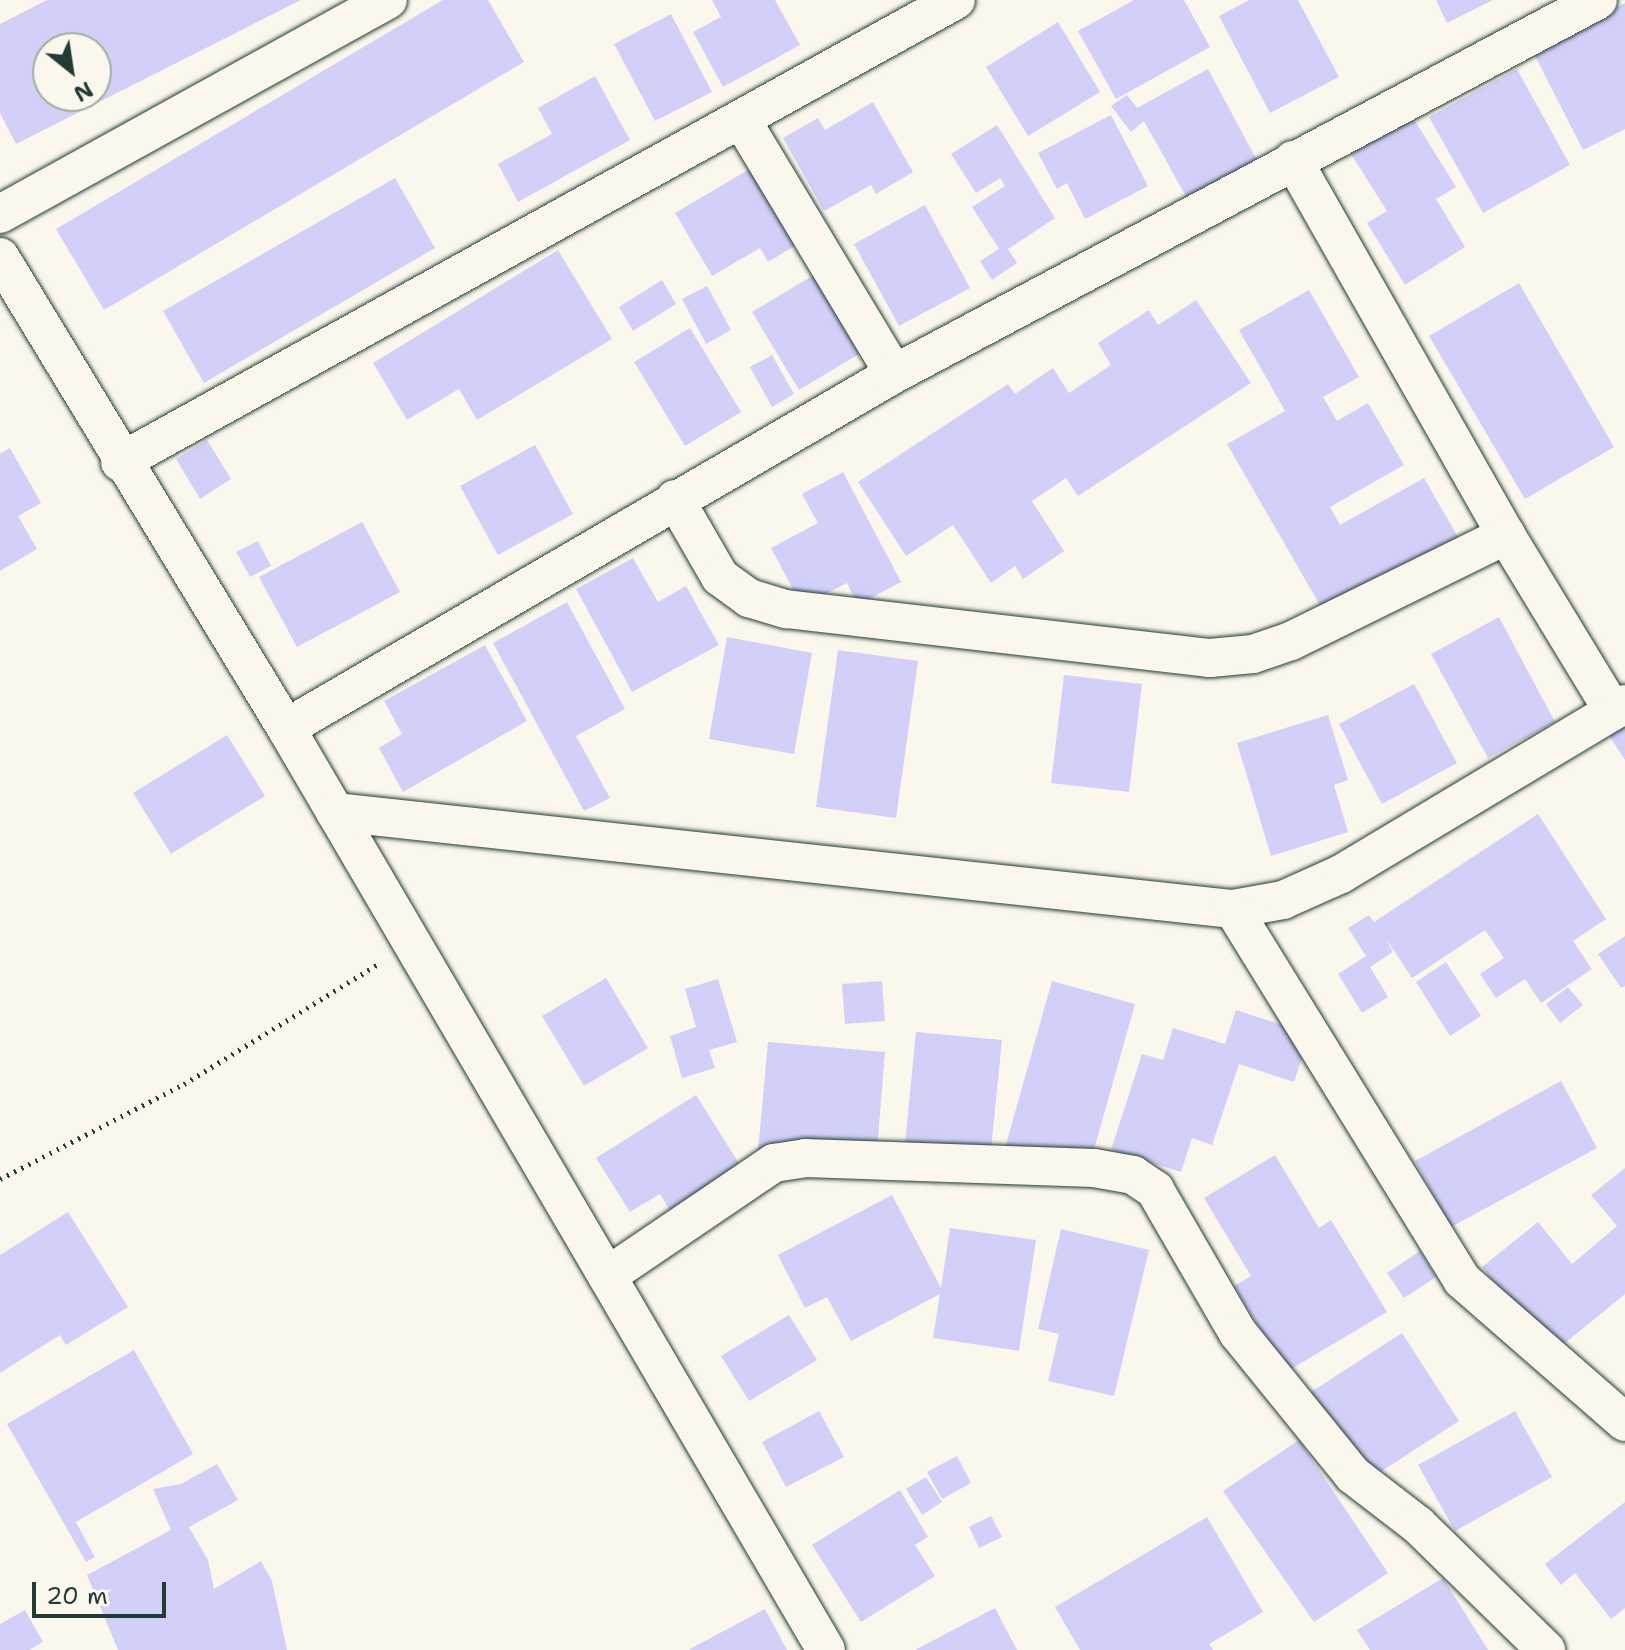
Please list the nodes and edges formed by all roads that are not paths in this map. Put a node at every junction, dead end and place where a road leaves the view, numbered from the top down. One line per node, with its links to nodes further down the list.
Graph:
1 (388, 0): 6 (street)
2 (956, 0): 4 (street)
3 (1598, 0): 5 (street)
4 (741, 119): 8 (street); 9 (street)
5 (1293, 160): 8 (street); 11 (street)
6 (0, 214)
7 (0, 257): 9 (street)
8 (894, 374): 10 (street)
9 (120, 462): 13 (street)
10 (675, 499): 11 (street); 13 (street)
11 (1506, 535): 12 (street)
12 (1619, 707): 15 (street)
13 (286, 728): 14 (street)
14 (335, 812): 15 (street); 16 (street)
15 (1233, 909): 17 (street)
16 (607, 1276): 18 (street); 19 (street)
17 (1625, 1422)
18 (826, 1650)
19 (1546, 1650)

